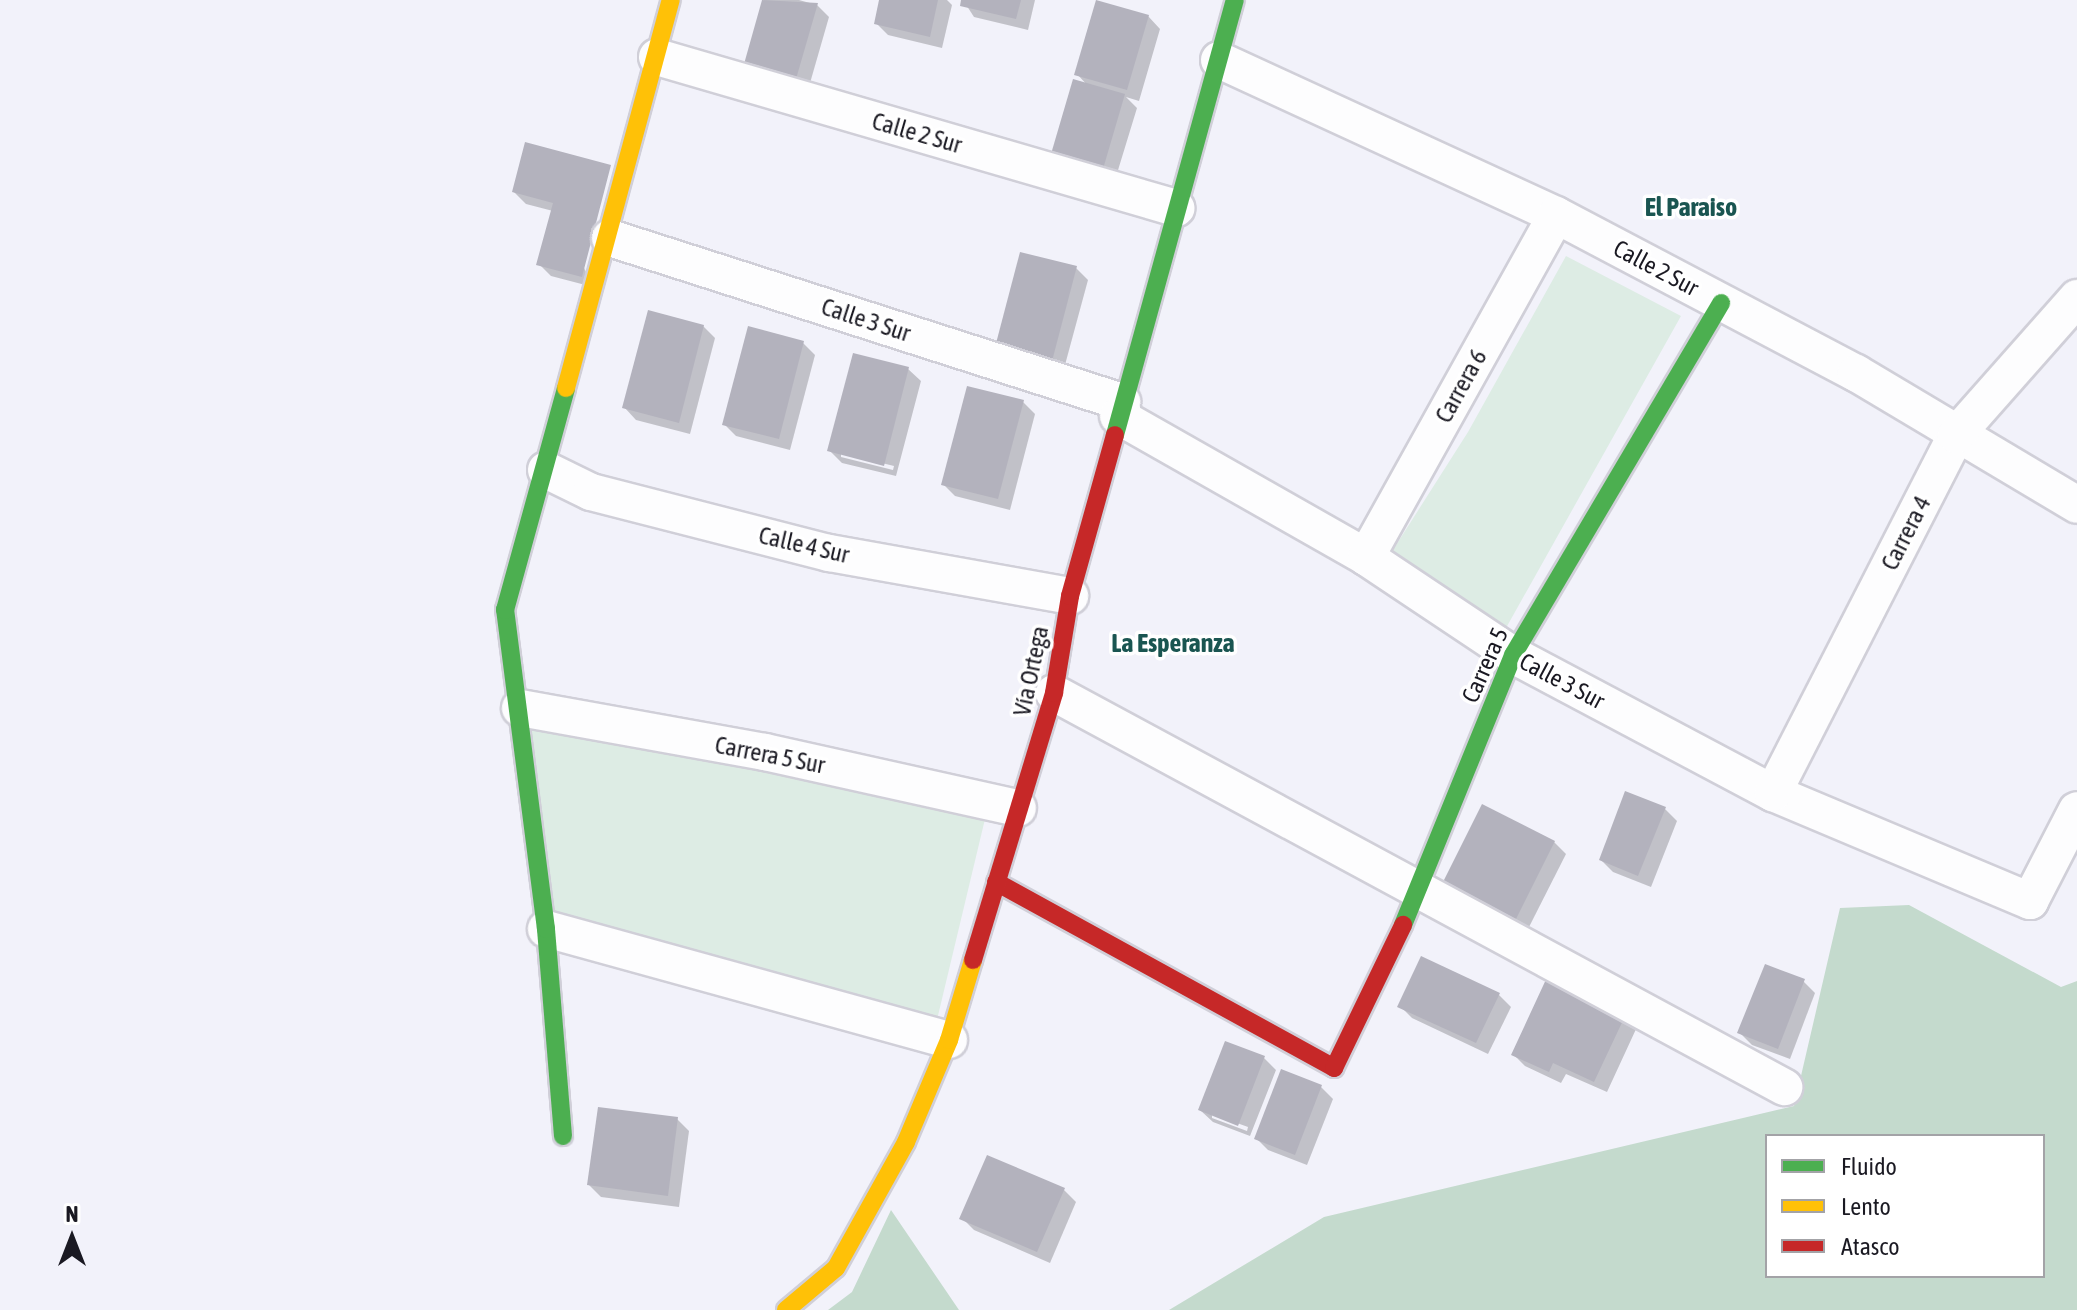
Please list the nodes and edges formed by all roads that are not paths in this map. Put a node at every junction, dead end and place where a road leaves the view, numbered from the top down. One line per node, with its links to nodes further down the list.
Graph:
1 (671, 0): 3 (street)
2 (1235, 0): 4 (street, Vía Ortega)
3 (657, 57): 5 (street, Calle 2 Sur); 7 (street)
4 (1219, 60): 5 (street, Vía Ortega); 6 (street, Calle 2 Sur)
5 (1176, 208): 10 (street, Vía Ortega)
6 (1556, 215): 9 (street, Calle 2 Sur); 14 (street, Carrera 6)
7 (610, 238): 10 (street, Calle 3 Sur); 12 (street)
8 (2077, 298): 11 (street, Carrera 4)
9 (1721, 303): 11 (street, Calle 2 Sur); 16 (street, Carrera 5)
10 (1120, 409): 14 (street, Calle 3 Sur); 15 (street, Vía Ortega)
11 (1956, 435): 13 (street, Calle 2 Sur); 19 (street, Carrera 4)
12 (546, 470): 15 (street, Calle 4 Sur); 18 (street)
13 (2077, 505)
14 (1366, 557): 16 (street, Calle 3 Sur)
15 (1070, 596): 17 (street, Vía Ortega)
16 (1513, 655): 19 (street, Calle 3 Sur); 23 (street, Carrera 5)
17 (1054, 693): 20 (street, Vía Ortega); 23 (street)
18 (520, 708): 20 (street, Carrera 5 Sur); 24 (street)
19 (1773, 793): 21 (street, Calle 3 Sur)
20 (1018, 808): 22 (street, Vía Ortega)
21 (2077, 810)
22 (996, 882): 23 (street, Carrera 5); 25 (street, Vía Ortega)
23 (1421, 887): 26 (street)
24 (546, 929): 25 (street); 27 (street)
25 (949, 1040): 28 (street, Vía Ortega)
26 (1784, 1087)
27 (563, 1136)
28 (786, 1310)

